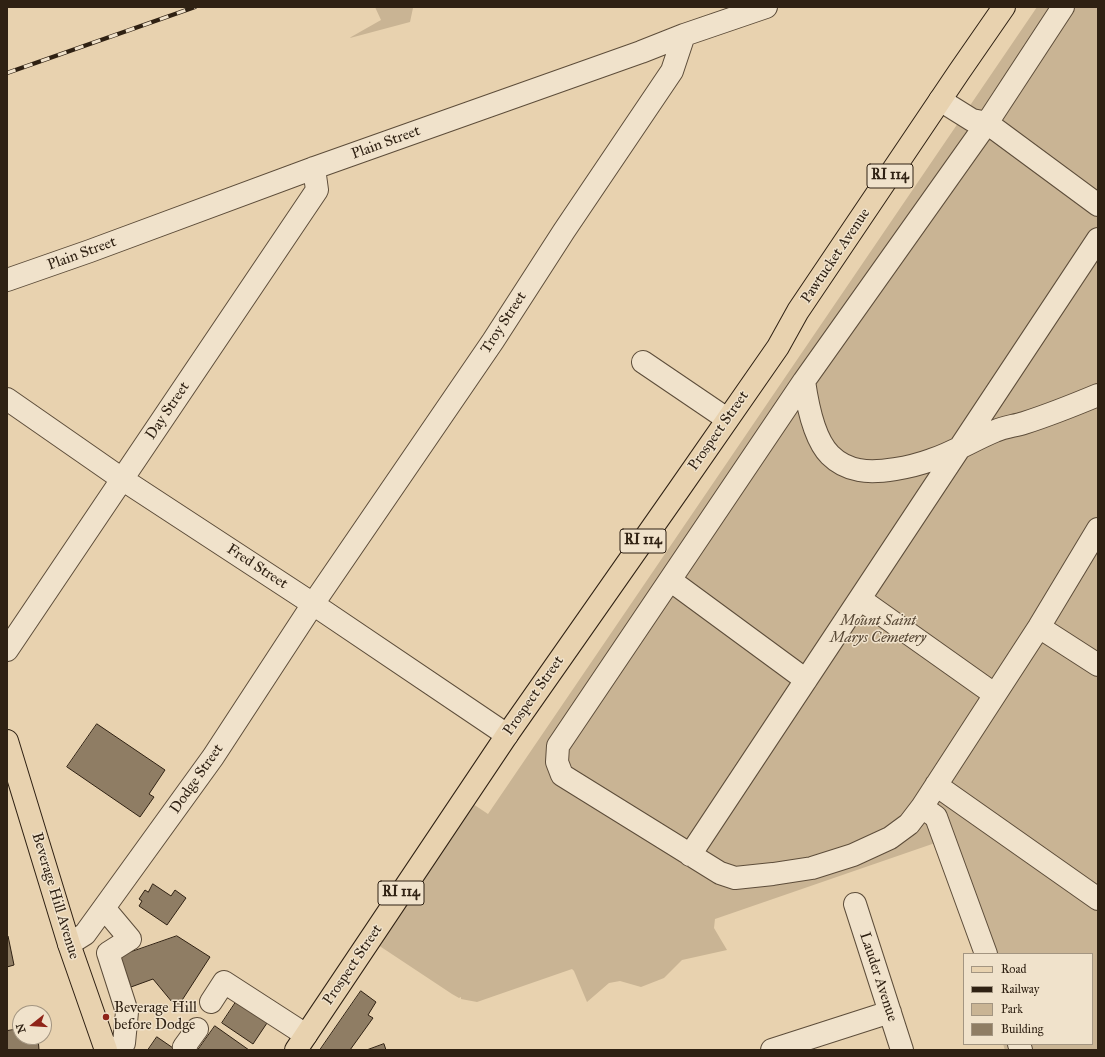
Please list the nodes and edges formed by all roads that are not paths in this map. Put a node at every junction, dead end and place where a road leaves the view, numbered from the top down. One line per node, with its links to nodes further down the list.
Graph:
1 (766, 7): 4 (street, Plain Street)
2 (1004, 7): 5 (main road, Pawtucket Avenue / RI 114)
3 (1063, 7): 6 (street)
4 (684, 35): 7 (street, Plain Street); 22 (street, Troy Street)
5 (940, 100): 6 (street); 11 (main road, Pawtucket Avenue / RI 114)
6 (987, 123): 8 (street); 13 (street)
7 (314, 168): 10 (street, Plain Street); 18 (street, Day Street)
8 (1098, 205)
9 (1098, 239): 17 (street)
10 (7, 280)
11 (778, 347): 16 (main road, Prospect Street / RI 114)
12 (643, 362): 16 (street)
13 (804, 381): 17 (street); 20 (street)
14 (1098, 395): 17 (street)
15 (7, 398): 18 (street, Fred Street)
16 (727, 419): 28 (main road, Prospect Street / RI 114)
17 (960, 448): 21 (street)
18 (122, 479): 22 (street, Fred Street); 24 (street, Day Street)
19 (1098, 529): 23 (street)
20 (670, 580): 26 (street); 32 (street)
21 (860, 599): 26 (street); 27 (street)
22 (313, 604): 28 (street, Fred Street); 35 (street, Dodge Street)
23 (1039, 627): 25 (street); 27 (street)
24 (7, 650)
25 (1098, 665)
26 (806, 680): 32 (street)
27 (994, 694): 30 (street)
28 (507, 735): 41 (main road, Prospect Street / RI 114)
29 (7, 741): 36 (main road, Beverage Hill Avenue)
30 (936, 784): 31 (street); 33 (street)
31 (922, 806): 32 (street); 37 (street)
32 (690, 855)
33 (1095, 891)
34 (855, 904): 39 (street, Lauder Avenue)
35 (104, 908): 36 (street, Dodge Street); 43 (street)
36 (70, 944): 42 (main road, Beverage Hill Avenue)
37 (986, 953)
38 (211, 1002): 41 (street)
39 (890, 1012): 45 (street); 46 (street, Lauder Avenue)
40 (197, 1029): 44 (street)
41 (301, 1043)
42 (106, 1050)
43 (113, 1050)
44 (186, 1050)
45 (772, 1050)
46 (902, 1050)

